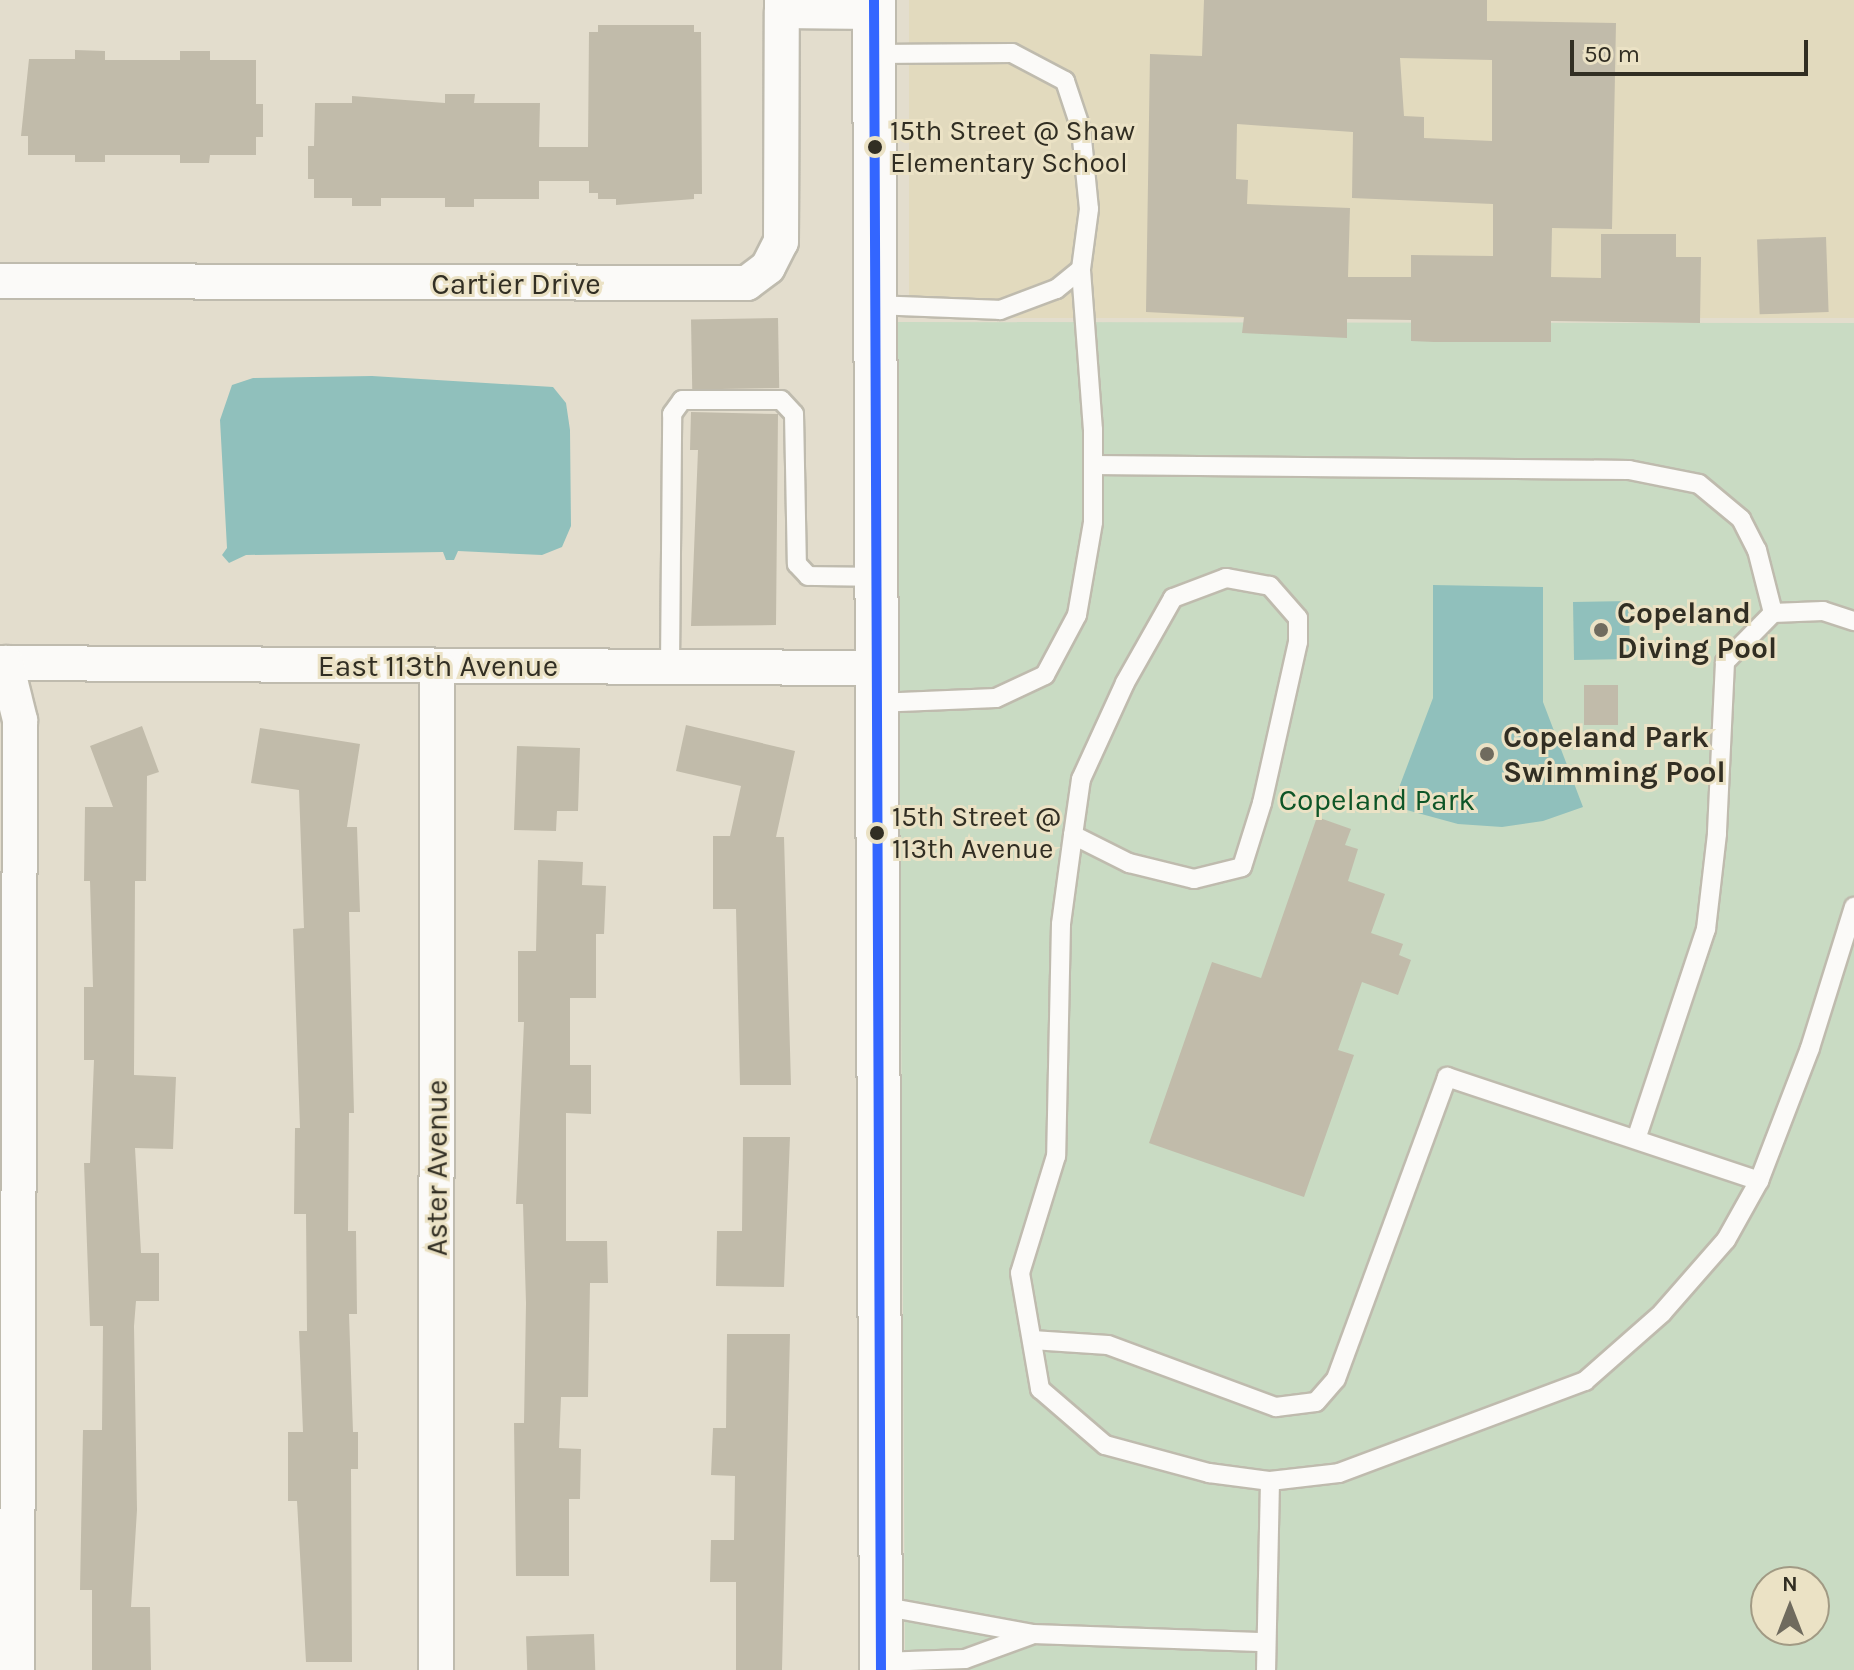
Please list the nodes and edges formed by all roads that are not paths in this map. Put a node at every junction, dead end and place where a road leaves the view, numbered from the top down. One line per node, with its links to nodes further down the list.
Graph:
1 (782, 5): 2 (street); 5 (street, Cartier Drive)
2 (874, 6): 3 (street)
3 (874, 54): 4 (lane); 6 (street)
4 (1081, 269): 6 (lane); 7 (lane)
5 (0, 281)
6 (876, 305): 8 (street)
7 (1093, 465): 9 (lane); 14 (lane)
8 (876, 577): 13 (lane); 14 (street)
9 (1773, 613): 10 (lane); 17 (lane)
10 (1854, 621)
11 (3, 663): 12 (street, East 113th Avenue); 25 (street)
12 (437, 666): 13 (street, East 113th Avenue); 26 (street, Aster Avenue)
13 (670, 667): 14 (street, East 113th Avenue)
14 (876, 685): 21 (street)
15 (1073, 835): 15 (lane); 19 (lane)
16 (1854, 907): 18 (lane)
17 (1636, 1139): 18 (lane); 19 (lane)
18 (1759, 1181): 20 (lane)
19 (1032, 1340): 20 (lane)
20 (1270, 1481): 23 (lane)
21 (881, 1606): 22 (lane); 24 (street)
22 (1033, 1634): 23 (lane); 24 (lane)
23 (1266, 1642): 27 (lane)
24 (881, 1666)
25 (17, 1670)
26 (436, 1670)
27 (1266, 1670)

